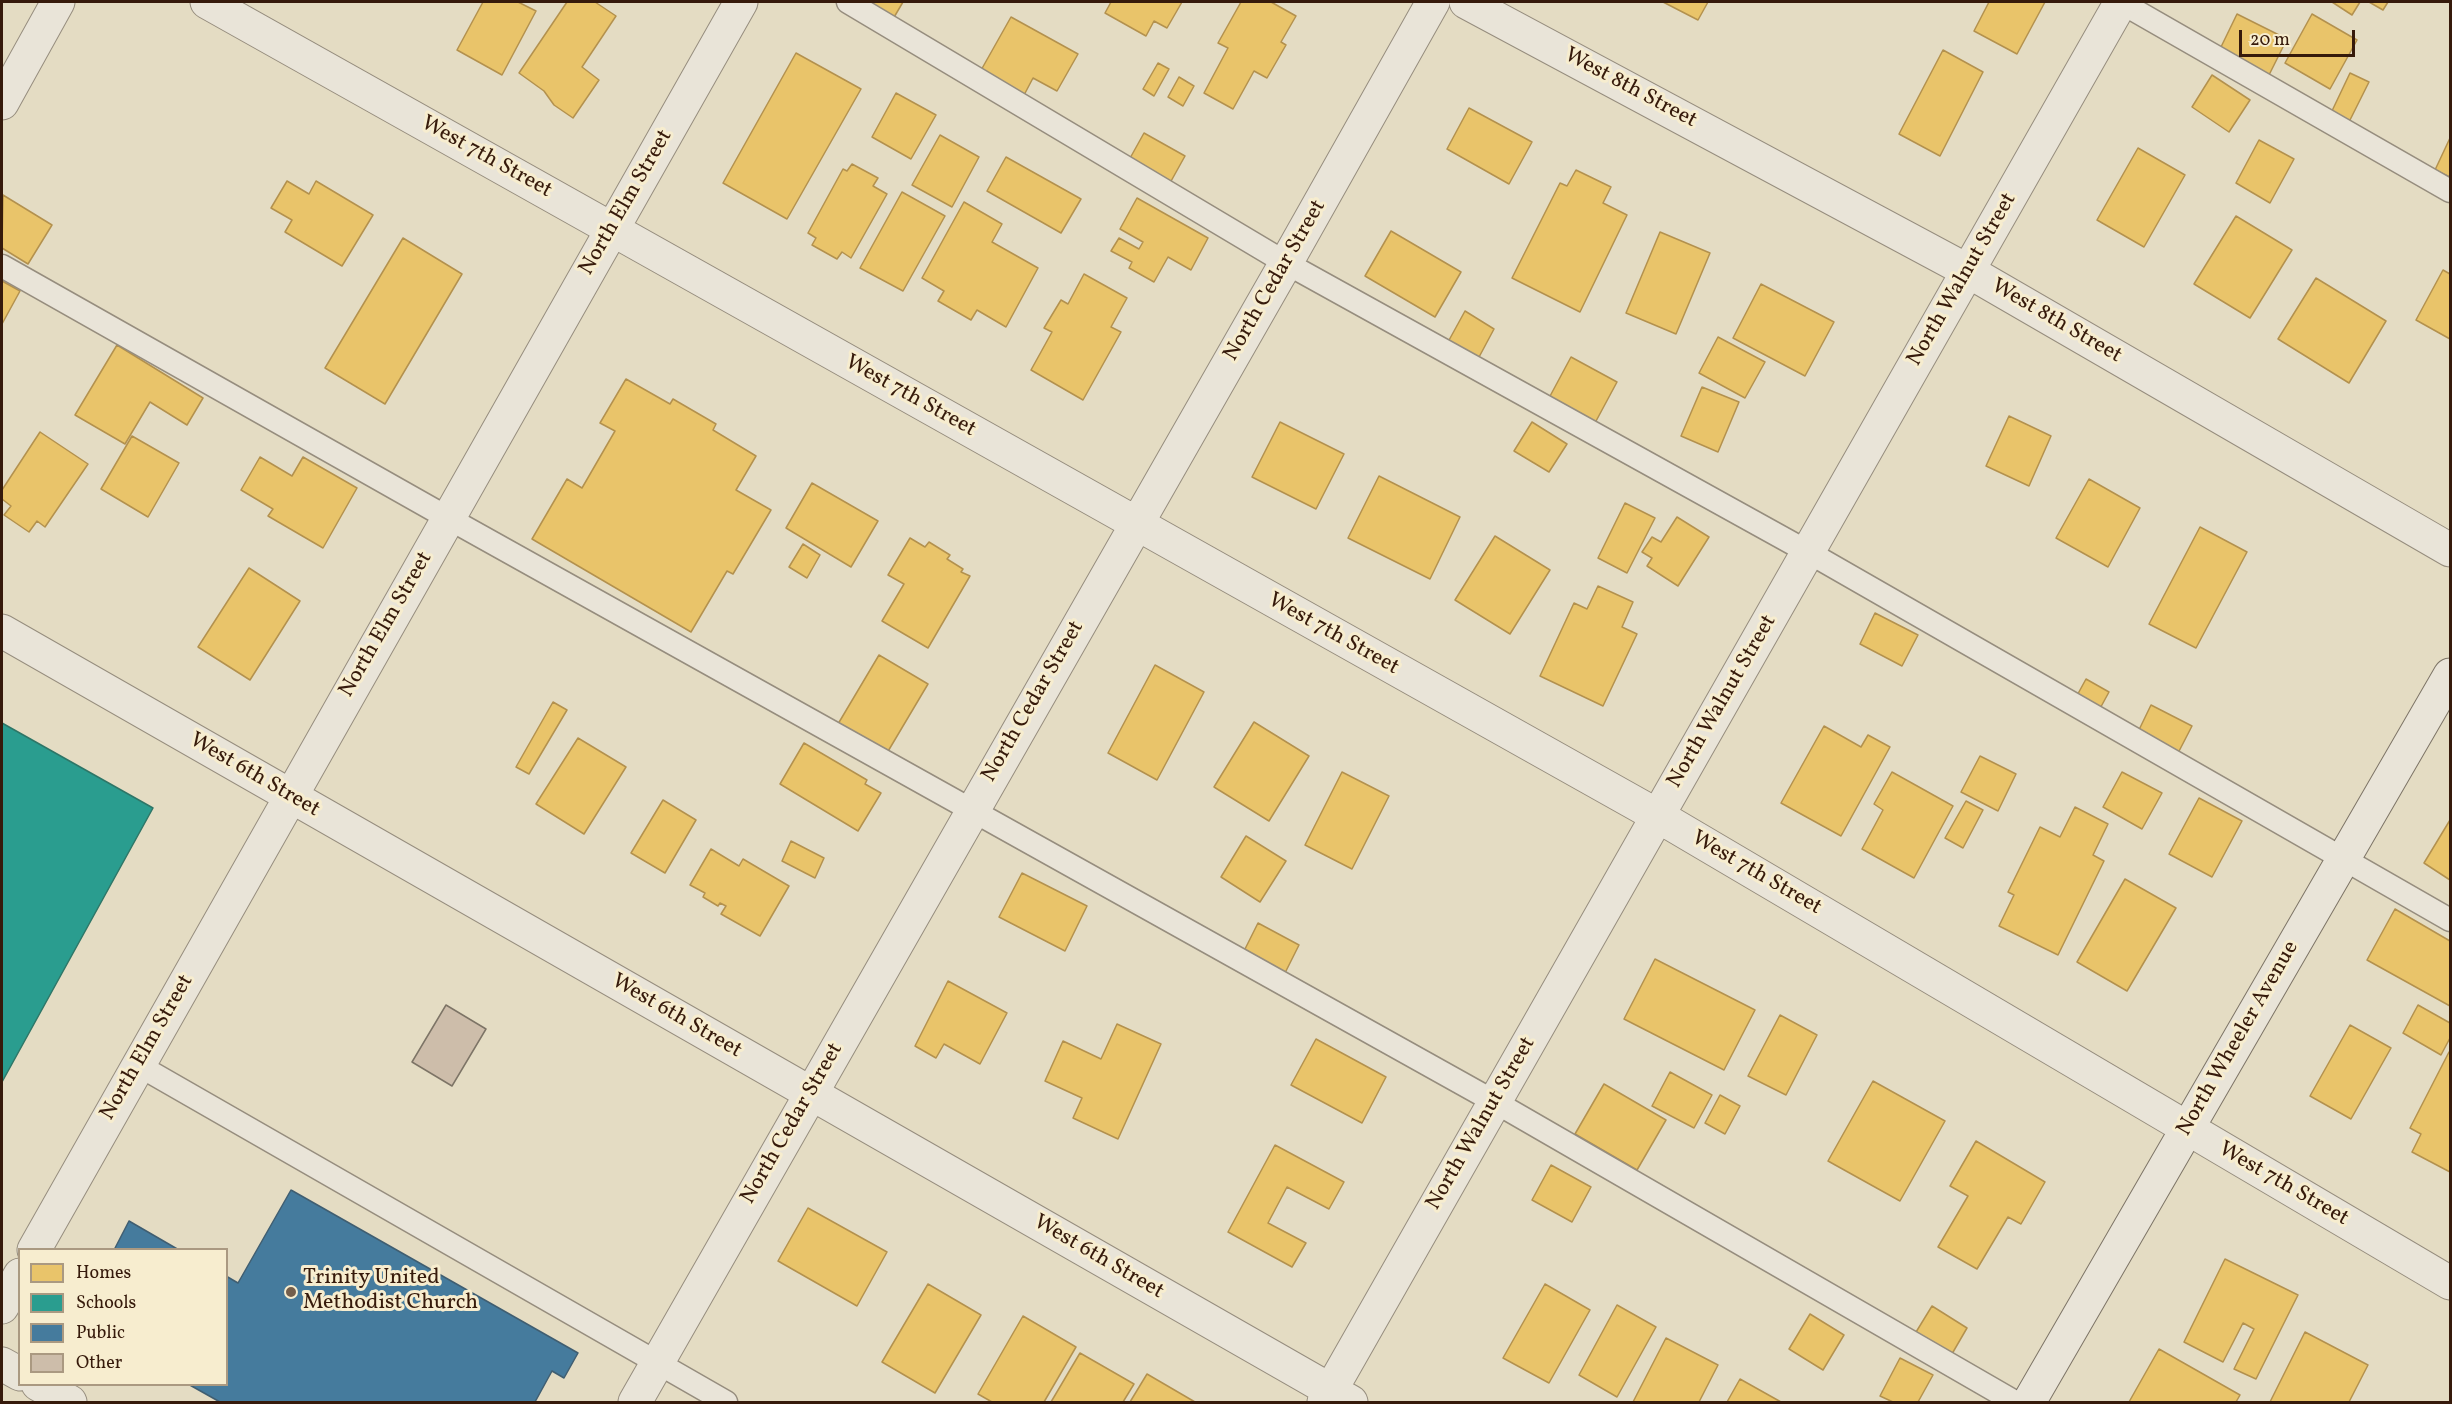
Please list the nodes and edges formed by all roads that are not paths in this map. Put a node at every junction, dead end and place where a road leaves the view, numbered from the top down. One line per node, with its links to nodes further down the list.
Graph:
1 (58, 2): 8 (street)
2 (207, 2): 10 (street, West 7th Street)
3 (741, 2): 10 (street, North Elm Street)
4 (848, 2): 11 (lane)
5 (1433, 2): 11 (street, North Cedar Street)
6 (1466, 2): 13 (street, West 8th Street)
7 (2121, 2): 9 (lane); 13 (street, North Walnut Street)
8 (2, 103)
9 (2451, 191)
10 (612, 229): 14 (street, North Elm Street); 15 (street, West 7th Street)
11 (1286, 263): 15 (street, North Cedar Street); 17 (lane)
12 (2, 266): 14 (lane)
13 (1968, 271): 16 (street, West 8th Street); 17 (street, North Walnut Street)
14 (448, 518): 20 (street, North Elm Street); 21 (lane)
15 (1136, 524): 21 (street, North Cedar Street); 22 (street, West 7th Street)
16 (2451, 550)
17 (1808, 552): 22 (street, North Walnut Street); 23 (lane)
18 (2, 631): 20 (street, West 6th Street)
19 (2451, 675): 23 (street, North Wheeler Avenue)
20 (290, 797): 25 (street, North Elm Street); 26 (street, West 6th Street)
21 (972, 811): 26 (street, North Cedar Street); 27 (lane)
22 (1658, 816): 27 (street, North Walnut Street); 28 (street, West 7th Street)
23 (2344, 859): 24 (lane); 28 (street, North Wheeler Avenue)
24 (2451, 920)
25 (138, 1065): 29 (street, North Elm Street); 33 (lane)
26 (810, 1094): 33 (street, North Cedar Street); 37 (street, West 6th Street)
27 (1495, 1102): 37 (street, North Walnut Street); 41 (lane)
28 (2187, 1128): 31 (street, West 7th Street); 42 (street, North Wheeler Avenue)
29 (35, 1248)
30 (18, 1279): 32 (street)
31 (2451, 1283)
32 (2, 1307)
33 (657, 1363): 39 (street, North Cedar Street); 40 (lane)
34 (2, 1364): 35 (street)
35 (18, 1373)
36 (42, 1386): 38 (street)
37 (1335, 1399)
38 (70, 1402)
39 (634, 1402)
40 (726, 1402)
41 (2014, 1402)
42 (2029, 1402)

